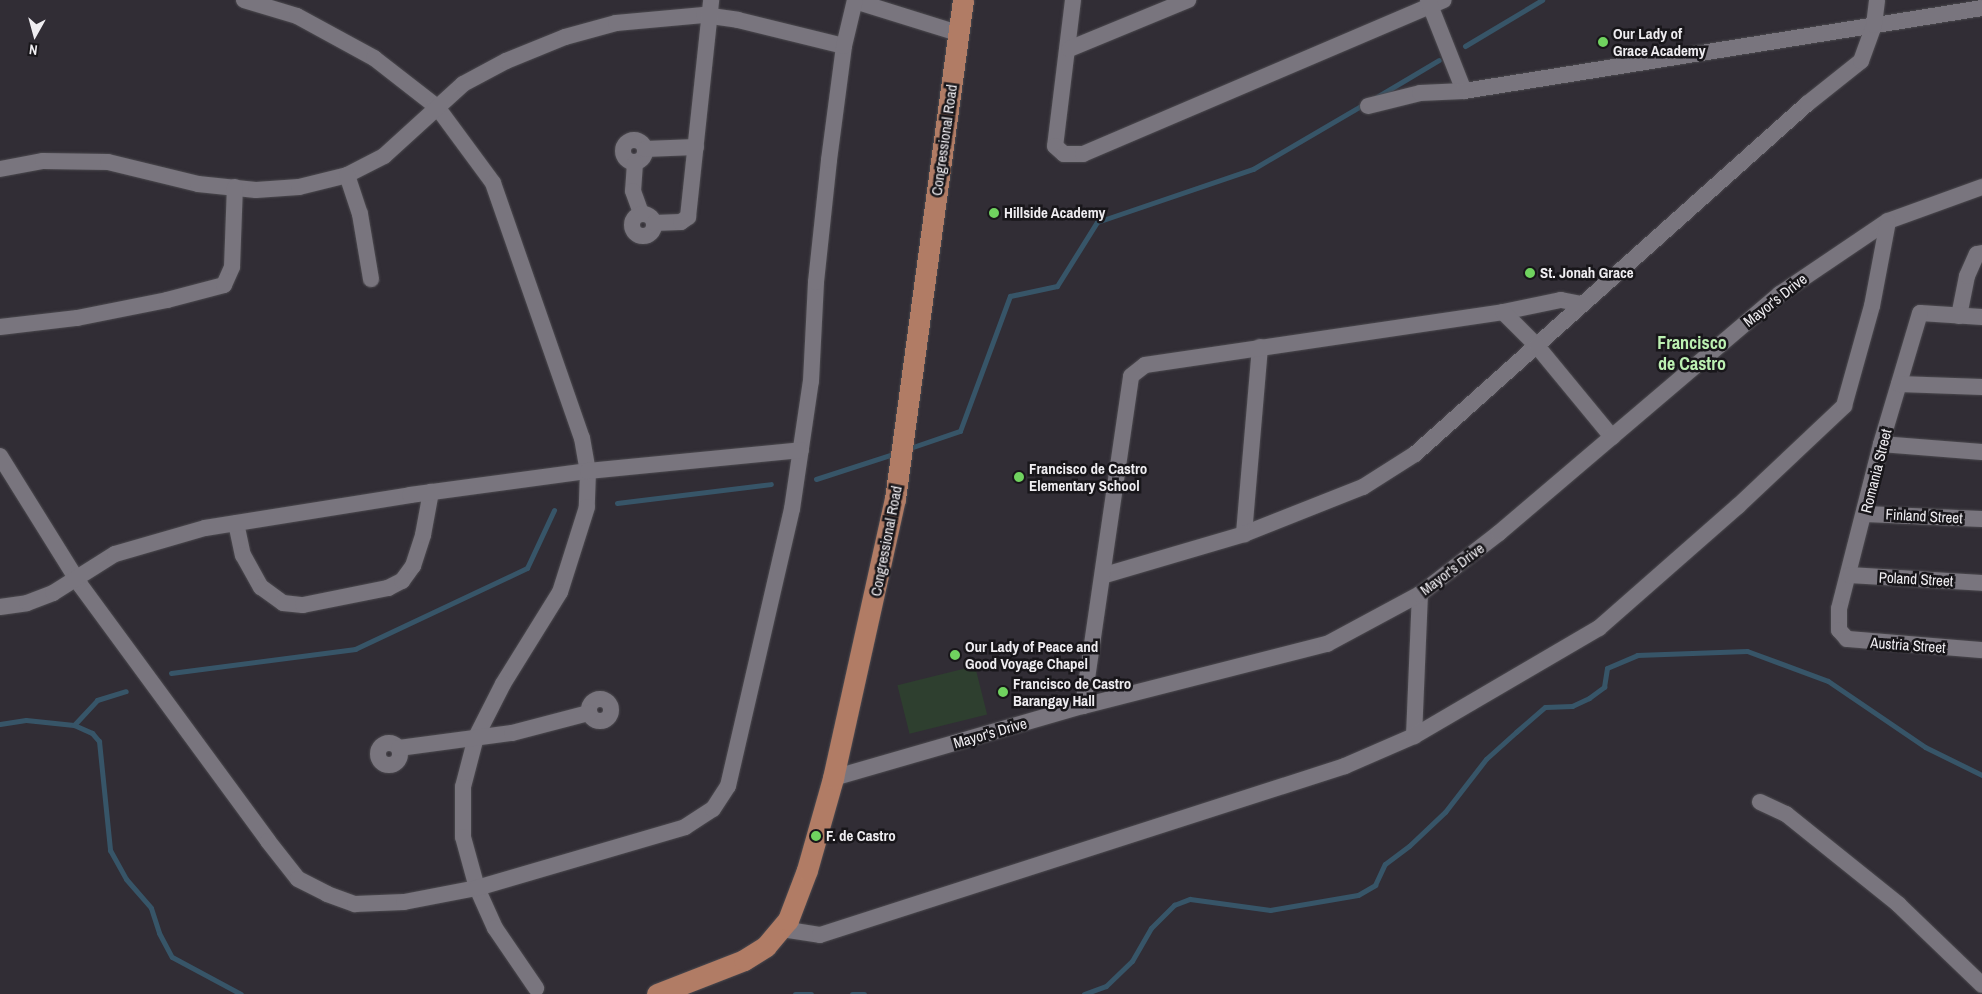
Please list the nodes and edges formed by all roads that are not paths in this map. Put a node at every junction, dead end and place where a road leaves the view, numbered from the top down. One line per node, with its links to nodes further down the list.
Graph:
1 (245, 0): 16 (street)
2 (855, 0): 11 (street); 12 (street)
3 (963, 0): 11 (main road, Congressional Road)
4 (1073, 0): 13 (street)
5 (1188, 0): 13 (street)
6 (1877, 0): 10 (street)
7 (1434, 2): 13 (street); 14 (street)
8 (711, 8): 12 (street); 16 (street); 17 (street)
9 (1982, 8): 10 (street)
10 (1874, 25): 14 (street); 25 (street)
11 (958, 33): 58 (main road, Congressional Road)
12 (844, 46): 36 (street)
13 (1069, 49)
14 (1464, 91): 15 (street)
15 (1368, 106)
16 (437, 107): 19 (street); 39 (street)
17 (696, 147): 17 (street)
18 (0, 169): 20 (street)
19 (347, 175): 20 (street); 24 (street)
20 (235, 187): 29 (street)
21 (1982, 187): 22 (street, Mayor's Drive)
22 (1888, 221): 34 (street, Mayor's Drive); 55 (street)
23 (1982, 252): 27 (street)
24 (371, 279)
25 (1582, 304): 26 (street); 30 (street)
26 (1503, 312): 30 (street); 31 (street)
27 (1959, 316): 28 (street); 32 (street, Romania Street)
28 (1982, 318)
29 (0, 327)
30 (1537, 346): 34 (street); 44 (street)
31 (1260, 347): 44 (street); 45 (street)
32 (1900, 384): 33 (street); 35 (street, Romania Street)
33 (1982, 387)
34 (1612, 437): 49 (street, Mayor's Drive)
35 (1881, 444): 37 (street); 41 (street, Romania Street)
36 (801, 450): 39 (street); 60 (street)
37 (1982, 452)
38 (0, 456): 47 (street)
39 (588, 471): 40 (street); 56 (street)
40 (431, 492): 43 (street); 43 (street)
41 (1865, 514): 42 (street, Finland Street); 46 (street, Romania Street)
42 (1982, 519)
43 (236, 523): 47 (street)
44 (1244, 534): 45 (street)
45 (1105, 575): 53 (street)
46 (1849, 575): 48 (street, Poland Street); 51 (street, Romania Street)
47 (75, 578): 50 (street); 60 (street)
48 (1982, 583)
49 (1420, 594): 53 (street, Mayor's Drive); 55 (street)
50 (0, 607)
51 (1839, 630): 52 (street, Austria Street)
52 (1982, 650)
53 (1083, 706): 58 (street, Mayor's Drive)
54 (589, 714): 56 (street)
55 (1414, 736): 61 (street)
56 (476, 737): 57 (street); 60 (street)
57 (399, 748)
58 (833, 778): 61 (main road, Congressional Road)
59 (1760, 802): 62 (street)
60 (478, 888): 63 (street)
61 (782, 930): 64 (main road, Congressional Road)
62 (1982, 986): 65 (street)
63 (536, 988)
64 (658, 994)
65 (1975, 994)

